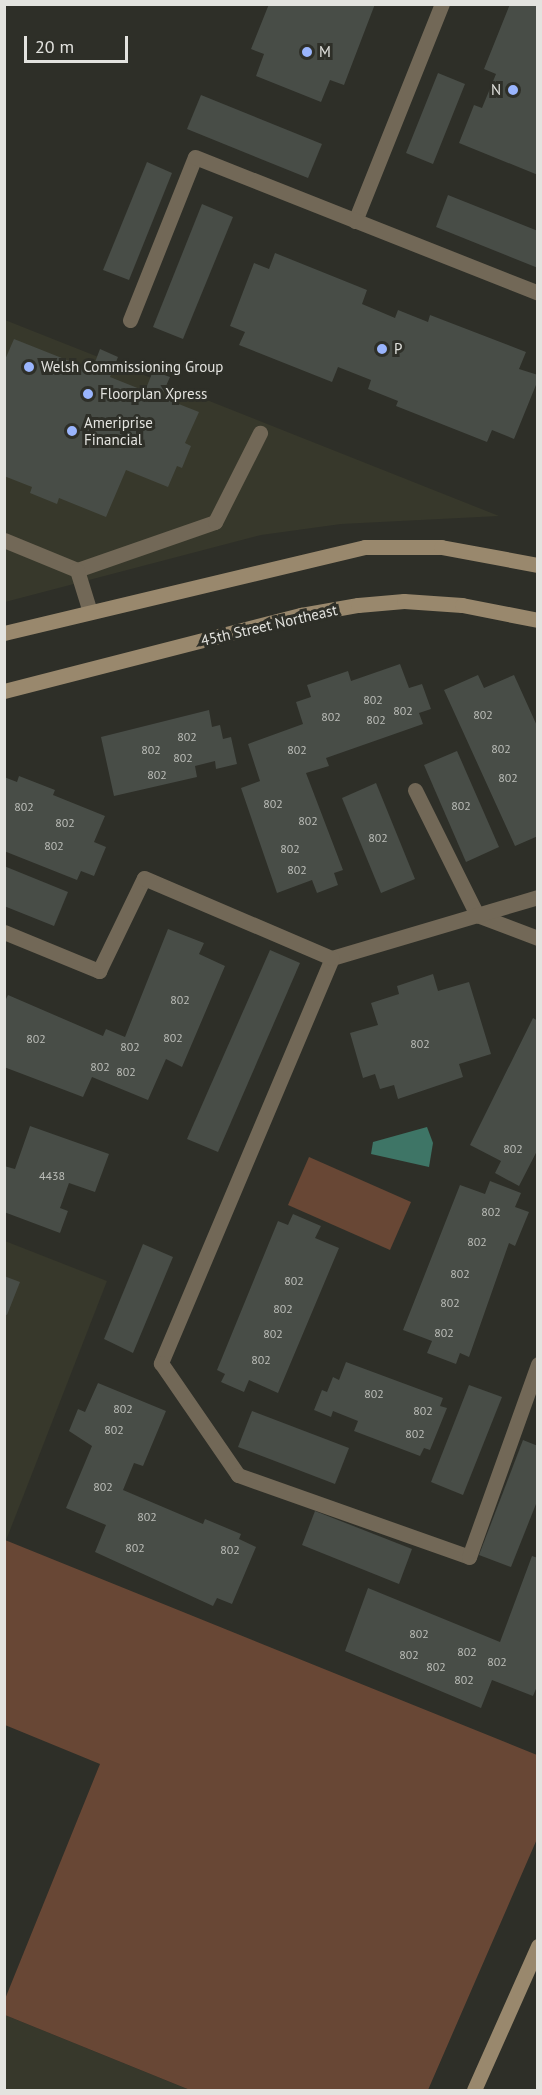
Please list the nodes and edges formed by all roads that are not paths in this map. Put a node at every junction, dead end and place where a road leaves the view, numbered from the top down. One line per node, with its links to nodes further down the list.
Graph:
1 (441, 4): 2 (lane)
2 (355, 221): 3 (lane); 4 (lane)
3 (537, 294)
4 (130, 320)
5 (260, 433): 8 (lane)
6 (4, 540): 8 (lane)
7 (537, 565): 9 (street)
8 (77, 570): 9 (lane)
9 (90, 612): 11 (street)
10 (537, 620): 12 (street, 45th Street Northeast)
11 (4, 633)
12 (4, 692)
13 (415, 790): 15 (lane)
14 (537, 897): 15 (lane)
15 (477, 915): 17 (lane); 18 (lane)
16 (4, 932): 18 (lane)
17 (537, 938)
18 (332, 958): 19 (lane)
19 (537, 1364)
20 (537, 1946): 21 (street)
21 (474, 2091)

